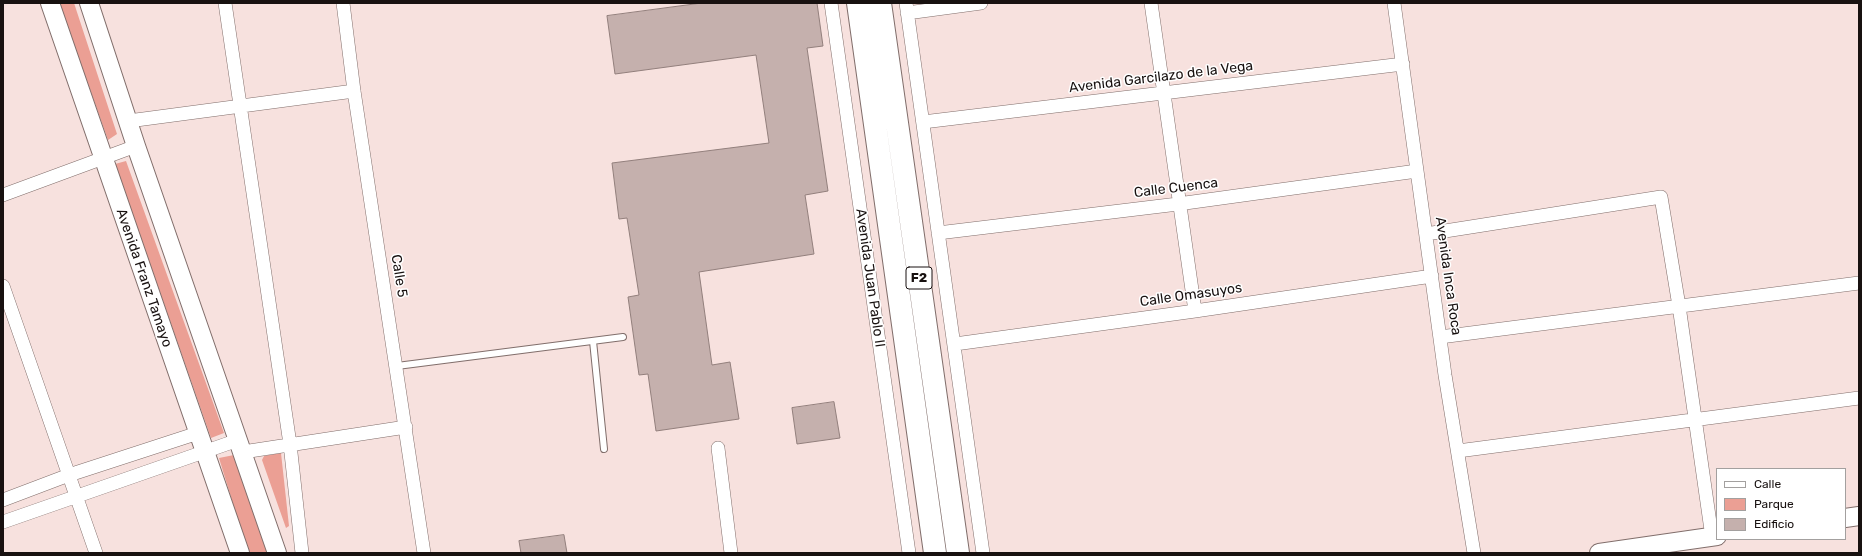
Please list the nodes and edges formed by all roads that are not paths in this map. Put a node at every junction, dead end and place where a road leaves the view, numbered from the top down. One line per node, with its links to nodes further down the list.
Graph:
1 (50, 3): 19 (main road, Avenida Franz Tamayo)
2 (89, 3): 17 (main road)
3 (225, 3): 15 (street)
4 (342, 3): 13 (street, Calle 5)
5 (831, 3): 58 (street, Avenida Juan Pablo II)
6 (858, 3): 59 (highway, Avenida Juan Pablo II / F2)
7 (880, 3): 60 (highway, F2)
8 (981, 3): 11 (street)
9 (1151, 3): 14 (street)
10 (1394, 3): 12 (street, Avenida Inca Roca)
11 (907, 8): 16 (street)
12 (1403, 64): 14 (street, Avenida Garcilazo de la Vega); 20 (street, Avenida Inca Roca)
13 (354, 91): 15 (street); 34 (street, Calle 5)
14 (1165, 92): 16 (street, Avenida Garcilazo de la Vega); 22 (street)
15 (240, 106): 17 (street); 39 (street)
16 (923, 122): 23 (street)
17 (128, 123): 18 (main road)
18 (136, 146): 19 (street); 40 (main road)
19 (103, 159): 21 (street); 38 (main road, Avenida Franz Tamayo)
20 (1417, 171): 22 (street, Calle Cuenca); 24 (street, Avenida Inca Roca)
21 (3, 195)
22 (1178, 204): 23 (street, Calle Cuenca); 29 (street)
23 (938, 233): 33 (street)
24 (1426, 234): 25 (street, Avenida Inca Roca); 28 (street)
25 (1432, 276): 29 (street, Calle Omasuyos); 31 (street, Avenida Inca Roca)
26 (1859, 283): 28 (street)
27 (3, 286): 45 (street)
28 (1679, 306): 31 (street); 36 (street)
29 (1195, 312): 33 (street, Calle Omasuyos)
30 (623, 337): 32 (lane)
31 (1440, 337): 44 (street, Avenida Inca Roca)
32 (593, 340): 34 (lane); 42 (lane)
33 (955, 344): 61 (street)
34 (397, 366): 37 (street, Calle 5)
35 (1859, 398): 36 (street)
36 (1694, 421): 44 (street); 51 (street)
37 (406, 426): 39 (street); 56 (street, Calle 5)
38 (198, 433): 43 (main road, Avenida Franz Tamayo); 45 (street)
39 (290, 444): 40 (street); 55 (street)
40 (240, 446): 43 (street); 54 (main road)
41 (718, 448): 57 (street)
42 (604, 449)
43 (205, 451): 46 (street); 53 (main road, Avenida Franz Tamayo)
44 (1458, 451): 62 (street, Avenida Inca Roca)
45 (69, 475): 46 (street); 47 (street)
46 (76, 496): 50 (street); 52 (street)
47 (3, 500)
48 (1859, 516): 49 (main road)
49 (1846, 518)
50 (3, 522)
51 (1714, 537): 63 (main road)
52 (96, 553)
53 (240, 553)
54 (277, 553)
55 (302, 553)
56 (424, 553)
57 (731, 553)
58 (909, 553)
59 (935, 553)
60 (958, 553)
61 (983, 553)
62 (1474, 553)
63 (1599, 553)

